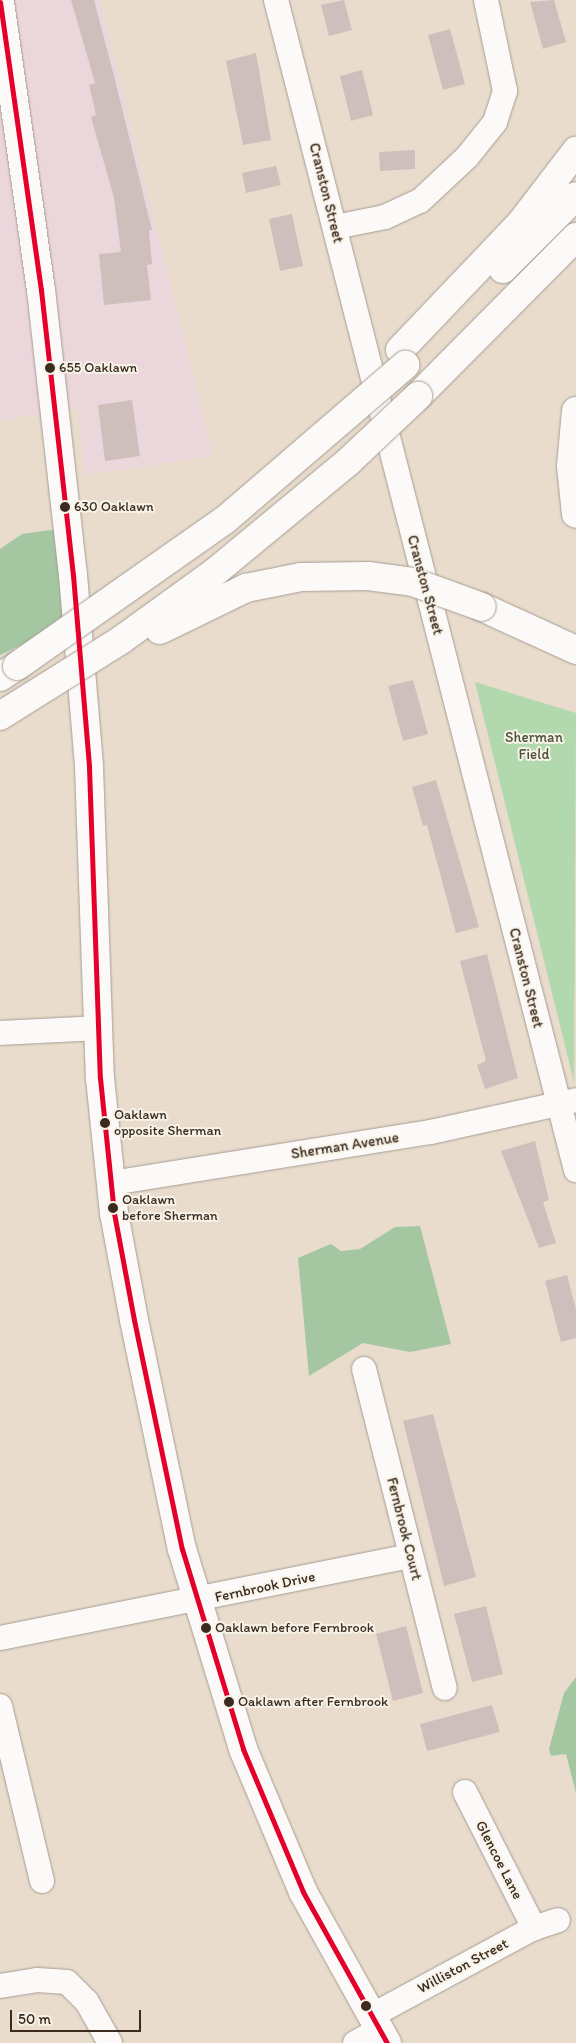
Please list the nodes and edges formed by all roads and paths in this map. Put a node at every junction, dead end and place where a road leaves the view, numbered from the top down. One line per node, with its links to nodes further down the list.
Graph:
1 (276, 0): 6 (street, Cranston Street)
2 (486, 0): 6 (street)
3 (0, 2): 14 (main road)
4 (576, 151): 8 (main road)
5 (576, 196): 8 (main road)
6 (335, 226): 16 (street, Cranston Street)
7 (576, 237): 13 (main road, bridge)
8 (402, 357): 12 (main road, bridge)
9 (576, 411): 10 (main road)
10 (576, 514)
11 (576, 650): 13 (main road, bridge)
12 (9, 671)
13 (0, 716)
14 (98, 1028): 15 (street); 18 (main road)
15 (0, 1032)
16 (567, 1102): 17 (street, Cranston Street); 18 (street, Sherman Avenue)
17 (576, 1170)
18 (112, 1182): 21 (main road)
19 (364, 1369): 20 (street, Fernbrook Court)
20 (411, 1556): 21 (street, Fernbrook Drive); 23 (street, Fernbrook Court)
21 (196, 1601): 22 (street, Fernbrook Drive); 30 (main road)
22 (0, 1638)
23 (445, 1688)
24 (0, 1706): 26 (street)
25 (465, 1792): 28 (street, Glencoe Lane)
26 (42, 1881)
27 (558, 1920): 28 (street, Williston Street)
28 (534, 1928): 30 (street, Williston Street)
29 (0, 1986): 31 (street)
30 (379, 2030): 32 (street, Williston Street)
31 (110, 2043)
32 (355, 2043)

